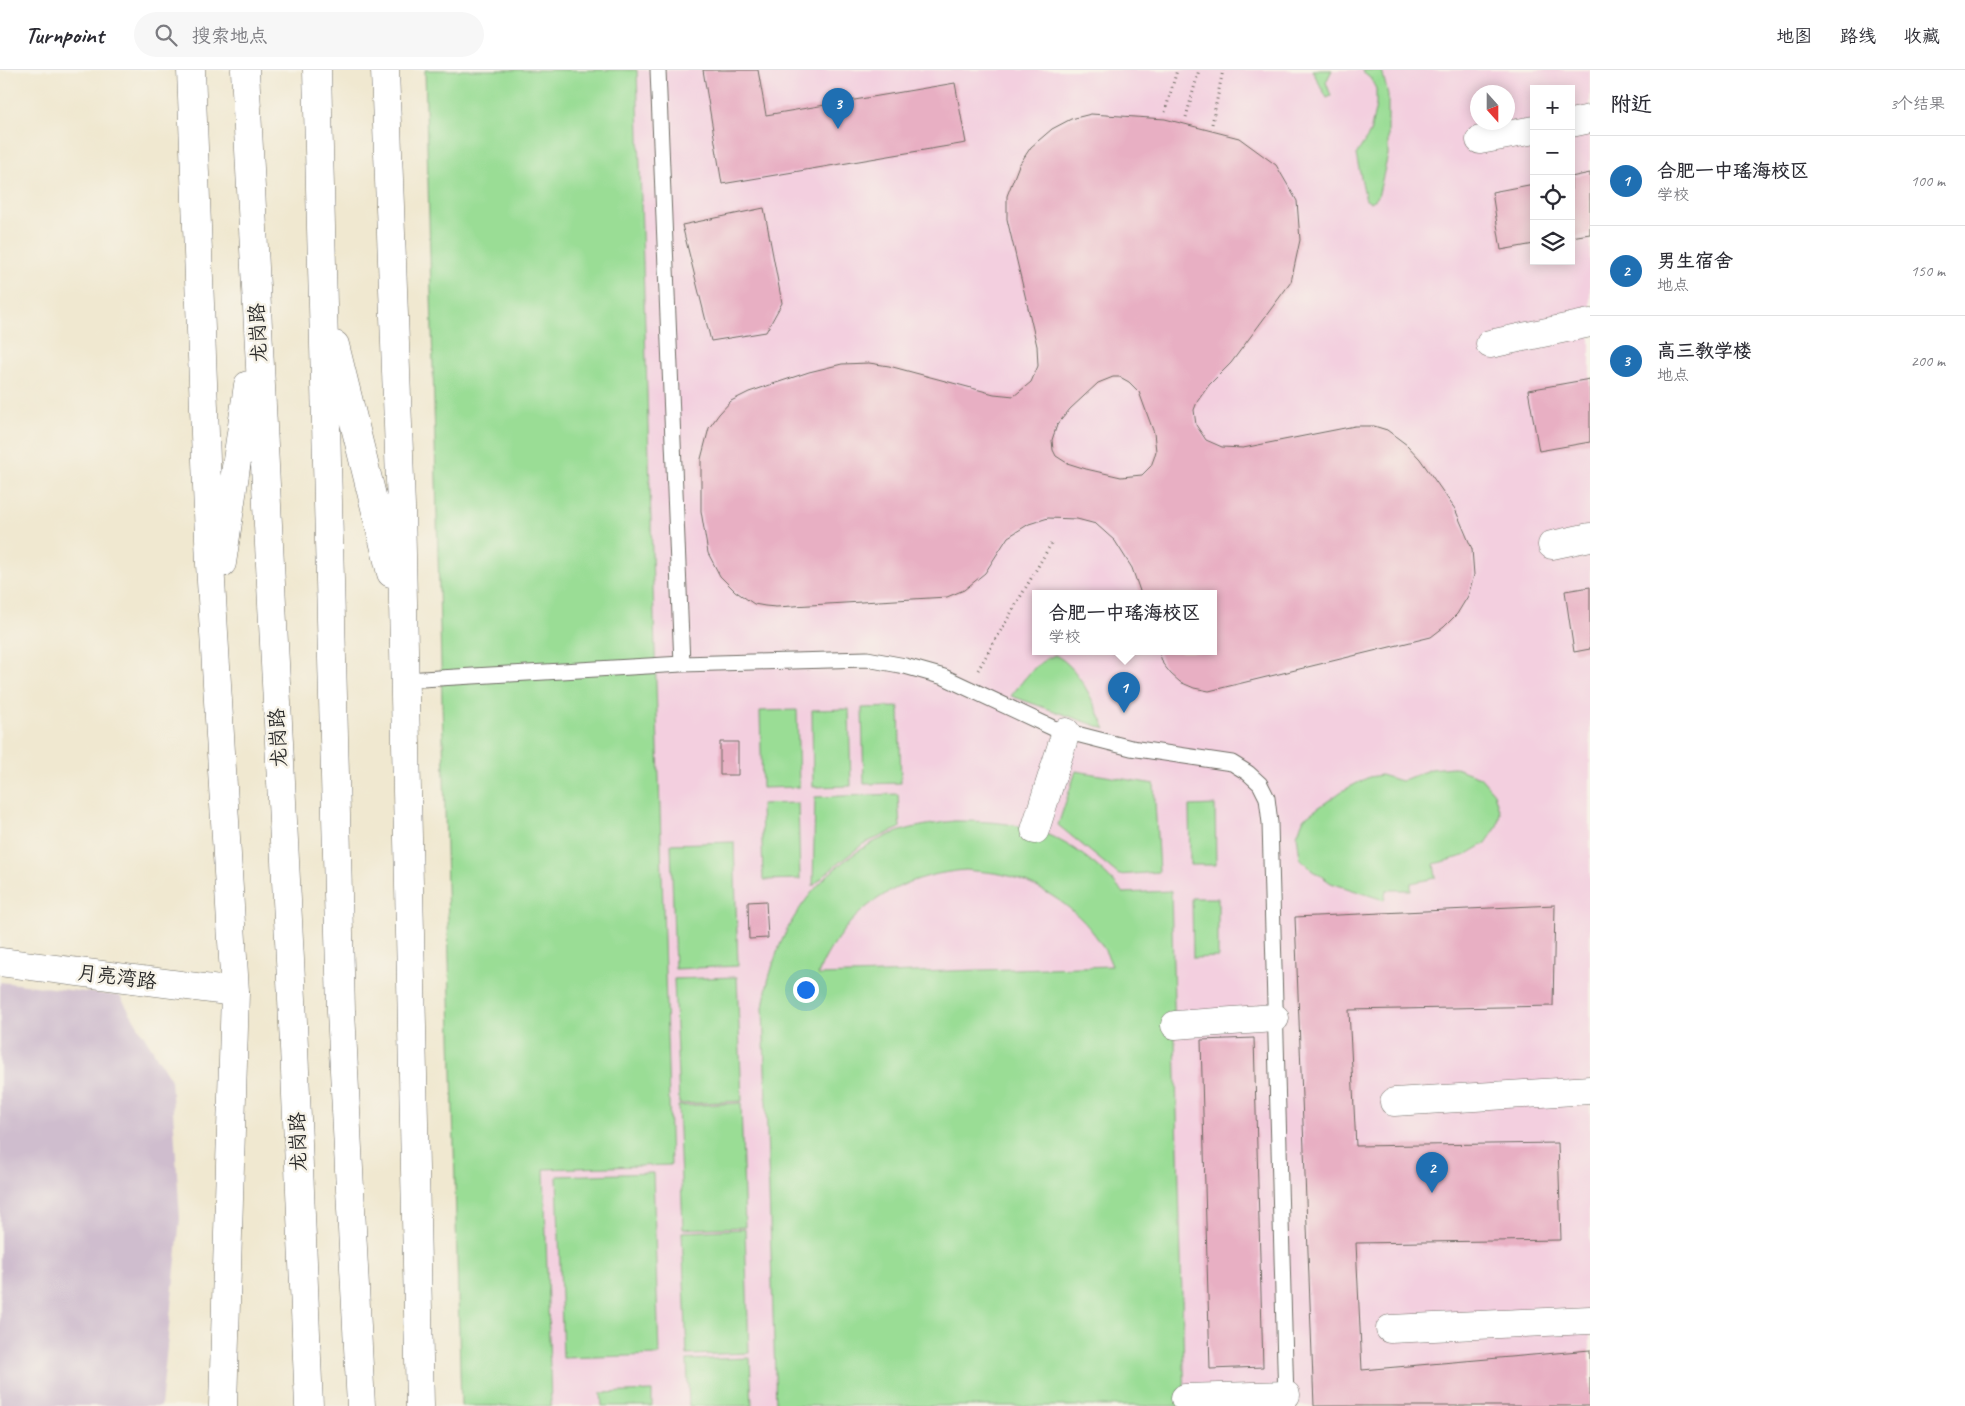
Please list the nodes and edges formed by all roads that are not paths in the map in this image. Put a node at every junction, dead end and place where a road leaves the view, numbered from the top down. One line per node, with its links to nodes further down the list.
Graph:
1 (191, 70): 17 (main road)
2 (245, 70): 12 (main road, 龙岗路)
3 (316, 70): 10 (main road)
4 (385, 70): 16 (main road)
5 (658, 70): 18 (lane)
6 (1590, 119): 7 (main road)
7 (1575, 122)
8 (1530, 131): 9 (main road)
9 (1480, 140)
10 (322, 292): 16 (main road); 34 (main road)
11 (1590, 323): 13 (main road)
12 (257, 324): 17 (main road); 33 (main road, 龙岗路)
13 (1490, 344)
14 (1590, 537): 15 (main road)
15 (1552, 545)
16 (404, 623): 19 (main road)
17 (213, 624): 23 (main road)
18 (682, 664): 19 (lane); 20 (lane)
19 (405, 680): 35 (main road)
20 (1066, 732): 21 (main road); 24 (lane)
21 (1035, 830)
22 (0, 962): 23 (main road, 月亮湾路)
23 (235, 992): 32 (main road)
24 (1275, 1018): 25 (main road); 31 (lane)
25 (1175, 1025)
26 (1590, 1090): 27 (main road)
27 (1394, 1102)
28 (1590, 1320): 29 (main road)
29 (1390, 1329)
30 (1185, 1398): 31 (main road)
31 (1286, 1401)
32 (223, 1406)
33 (309, 1406)
34 (361, 1406)
35 (420, 1406)

